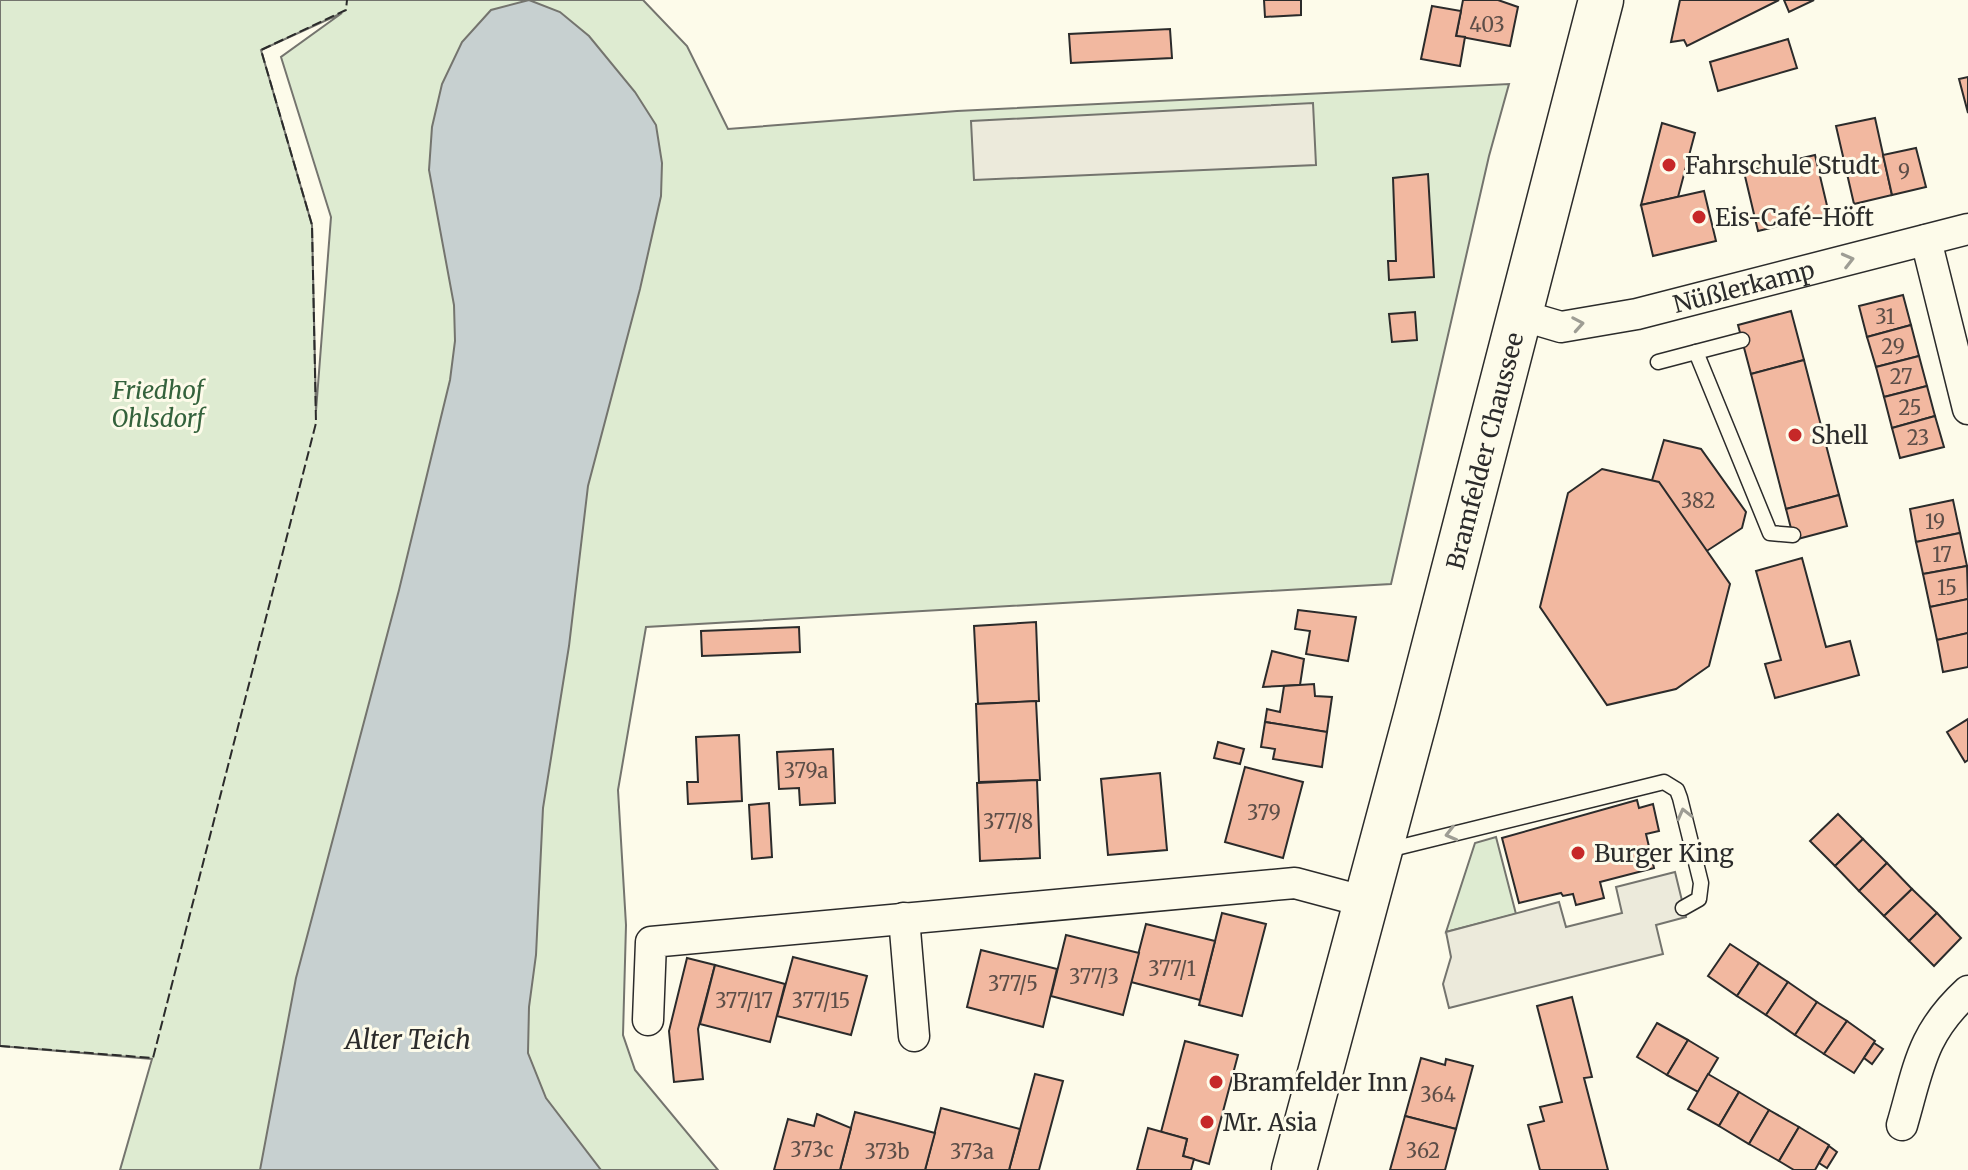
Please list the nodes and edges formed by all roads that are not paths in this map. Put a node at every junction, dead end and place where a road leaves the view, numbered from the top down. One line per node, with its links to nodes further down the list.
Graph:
1 (1601, 0): 4 (main road, Bramfelder Chaussee)
2 (1968, 229): 3 (street, Nüßlerkamp)
3 (1926, 240): 4 (street, Nüßlerkamp, one-way to 3); 8 (street)
4 (1520, 315): 10 (main road, Bramfelder Chaussee)
5 (1742, 340): 6 (lane)
6 (1696, 352): 7 (lane); 9 (lane)
7 (1658, 362)
8 (1968, 409)
9 (1793, 535)
10 (1378, 852): 11 (main road, Bramfelder Chaussee); 12 (lane, one-way to 10)
11 (1366, 902): 13 (street); 18 (main road, Bramfelder Chaussee)
12 (1683, 908)
13 (904, 918): 15 (street); 16 (street)
14 (1968, 991): 17 (street)
15 (648, 1020)
16 (914, 1036)
17 (1902, 1125)
18 (1294, 1170)

